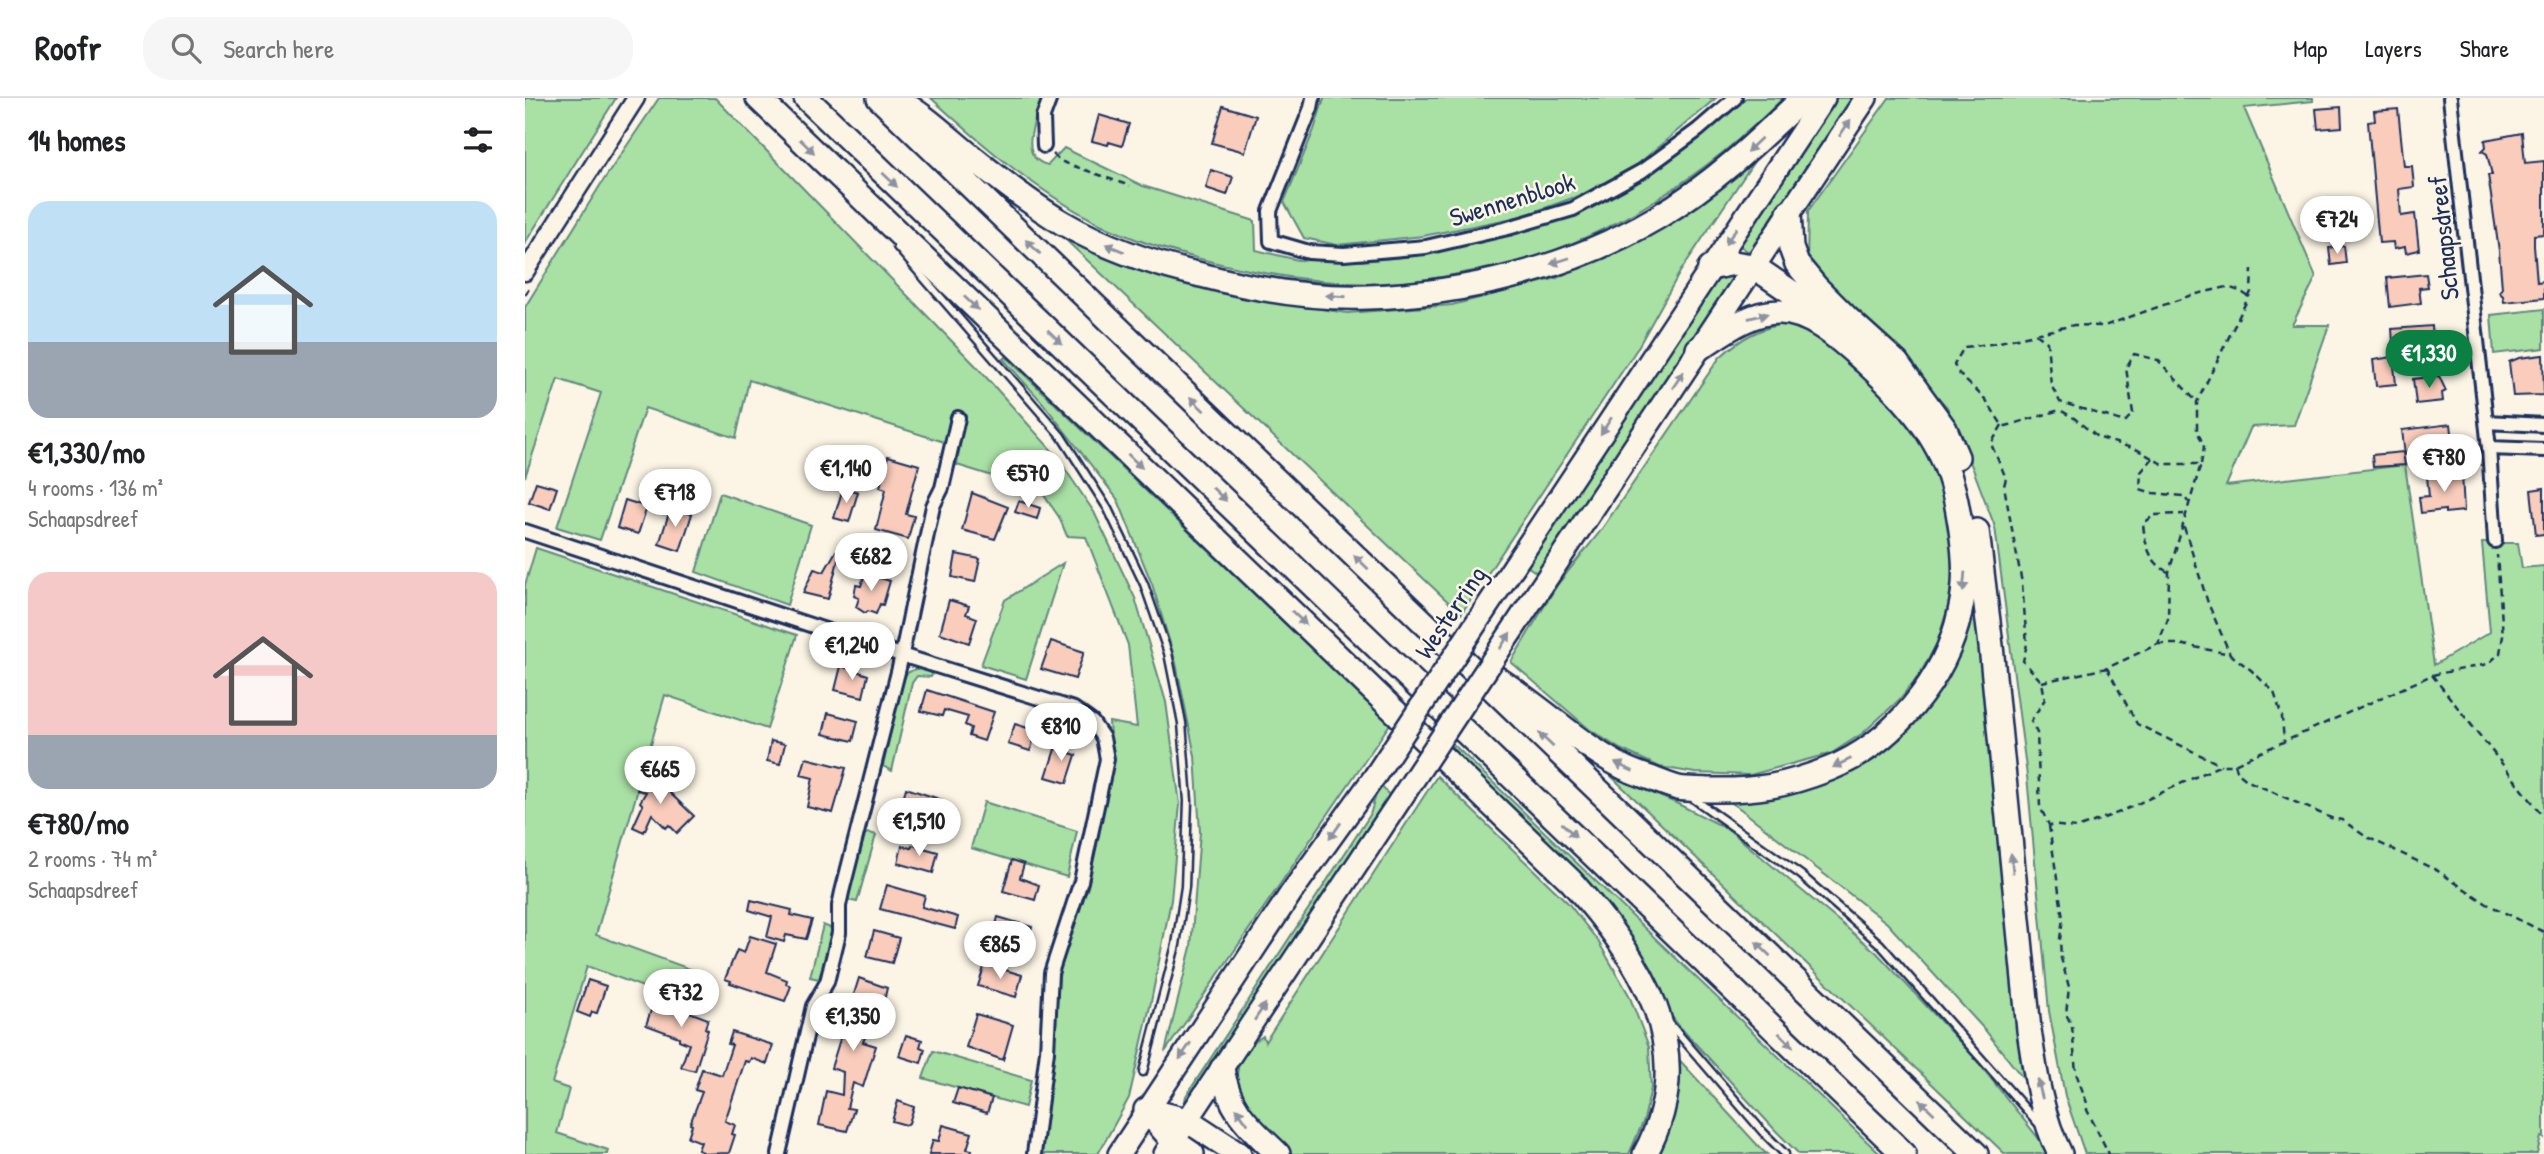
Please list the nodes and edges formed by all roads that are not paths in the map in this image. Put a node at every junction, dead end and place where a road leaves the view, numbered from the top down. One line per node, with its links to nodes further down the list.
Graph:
1 (636, 98): 20 (street)
2 (758, 98): 14 (highway, one-way to 14)
3 (806, 98): 50 (highway, one-way to 50)
4 (879, 98): 32 (highway, one-way to 4)
5 (894, 98): 9 (highway, one-way to 5)
6 (1050, 98): 13 (street)
7 (1313, 98): 8 (street, Swennenblook)
8 (1735, 98)
9 (1803, 98)
10 (1824, 98): 19 (highway, Westerring, one-way to 19)
11 (1866, 98): 15 (highway, one-way to 11)
12 (2450, 98): 24 (street, Schaapsdreef)
13 (1044, 146)
14 (832, 171): 16 (lane); 35 (highway, one-way to 35)
15 (1789, 212): 18 (highway); 22 (highway)
16 (886, 234)
17 (895, 245): 37 (lane)
18 (1753, 266): 19 (highway); 21 (highway); 22 (highway)
19 (1710, 268): 38 (highway, Westerring, one-way to 38, bridge)
20 (525, 272)
21 (1698, 349): 34 (highway, one-way to 34); 36 (highway, one-way to 21, bridge)
22 (1908, 381): 40 (highway, one-way to 22)
23 (958, 418): 33 (street)
24 (2486, 422): 25 (street); 27 (street, Schaapsdreef)
25 (2522, 424): 26 (street); 28 (street)
26 (2544, 425)
27 (2489, 448): 28 (street); 31 (street, Schaapsdreef)
28 (2525, 449): 29 (street)
29 (2544, 450)
30 (525, 531): 33 (street)
31 (2495, 541)
32 (1457, 654): 34 (highway, one-way to 32); 51 (highway, one-way to 32)
33 (901, 655): 42 (street); 43 (street)
34 (1678, 788): 40 (lane)
35 (1658, 1011): 48 (highway); 49 (lane)
36 (1222, 1069): 39 (highway); 47 (highway, one-way to 36)
37 (1143, 1072)
38 (1146, 1110): 39 (highway); 41 (highway); 44 (highway, Westerring)
39 (1187, 1120): 41 (highway); 46 (highway)
40 (2056, 1147)
41 (1169, 1148): 45 (highway)
42 (779, 1154)
43 (1034, 1154)
44 (1119, 1154)
45 (1192, 1154)
46 (1239, 1154)
47 (1278, 1154)
48 (1645, 1154)
49 (1786, 1154)
50 (1904, 1154)
51 (1976, 1154)

